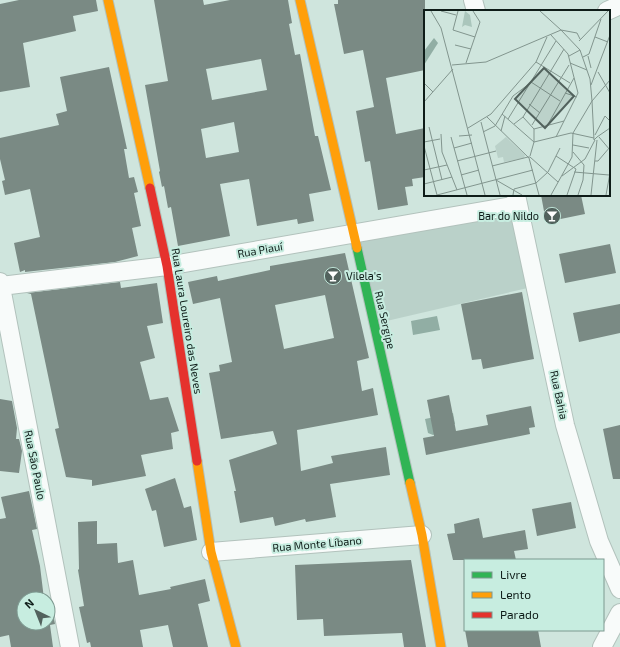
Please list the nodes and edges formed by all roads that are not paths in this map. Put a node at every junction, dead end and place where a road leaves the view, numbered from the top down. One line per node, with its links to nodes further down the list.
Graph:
1 (108, 0): 9 (street, Rua Laura Loureiro das Neves)
2 (300, 0): 8 (street, Rua Sergipe)
3 (473, 0): 5 (street)
4 (620, 5): 6 (street)
5 (476, 10)
6 (609, 10)
7 (517, 200): 8 (street, Rua Piauí); 15 (street, Rua Bahia)
8 (353, 234): 9 (street, Rua Piauí); 13 (street, Rua Sergipe)
9 (167, 266): 10 (street, Rua Piauí); 14 (street, Rua Laura Loureiro das Neves)
10 (0, 284): 11 (street, Rua São Paulo)
11 (7, 320): 12 (street); 17 (street, Rua São Paulo)
12 (0, 340)
13 (422, 535): 14 (street, Rua Monte Líbano); 19 (street, Rua Sergipe)
14 (211, 552): 18 (street, Rua Laura Loureiro das Neves)
15 (620, 589)
16 (620, 613): 20 (street)
17 (70, 647)
18 (236, 647)
19 (441, 647)
20 (602, 647)

